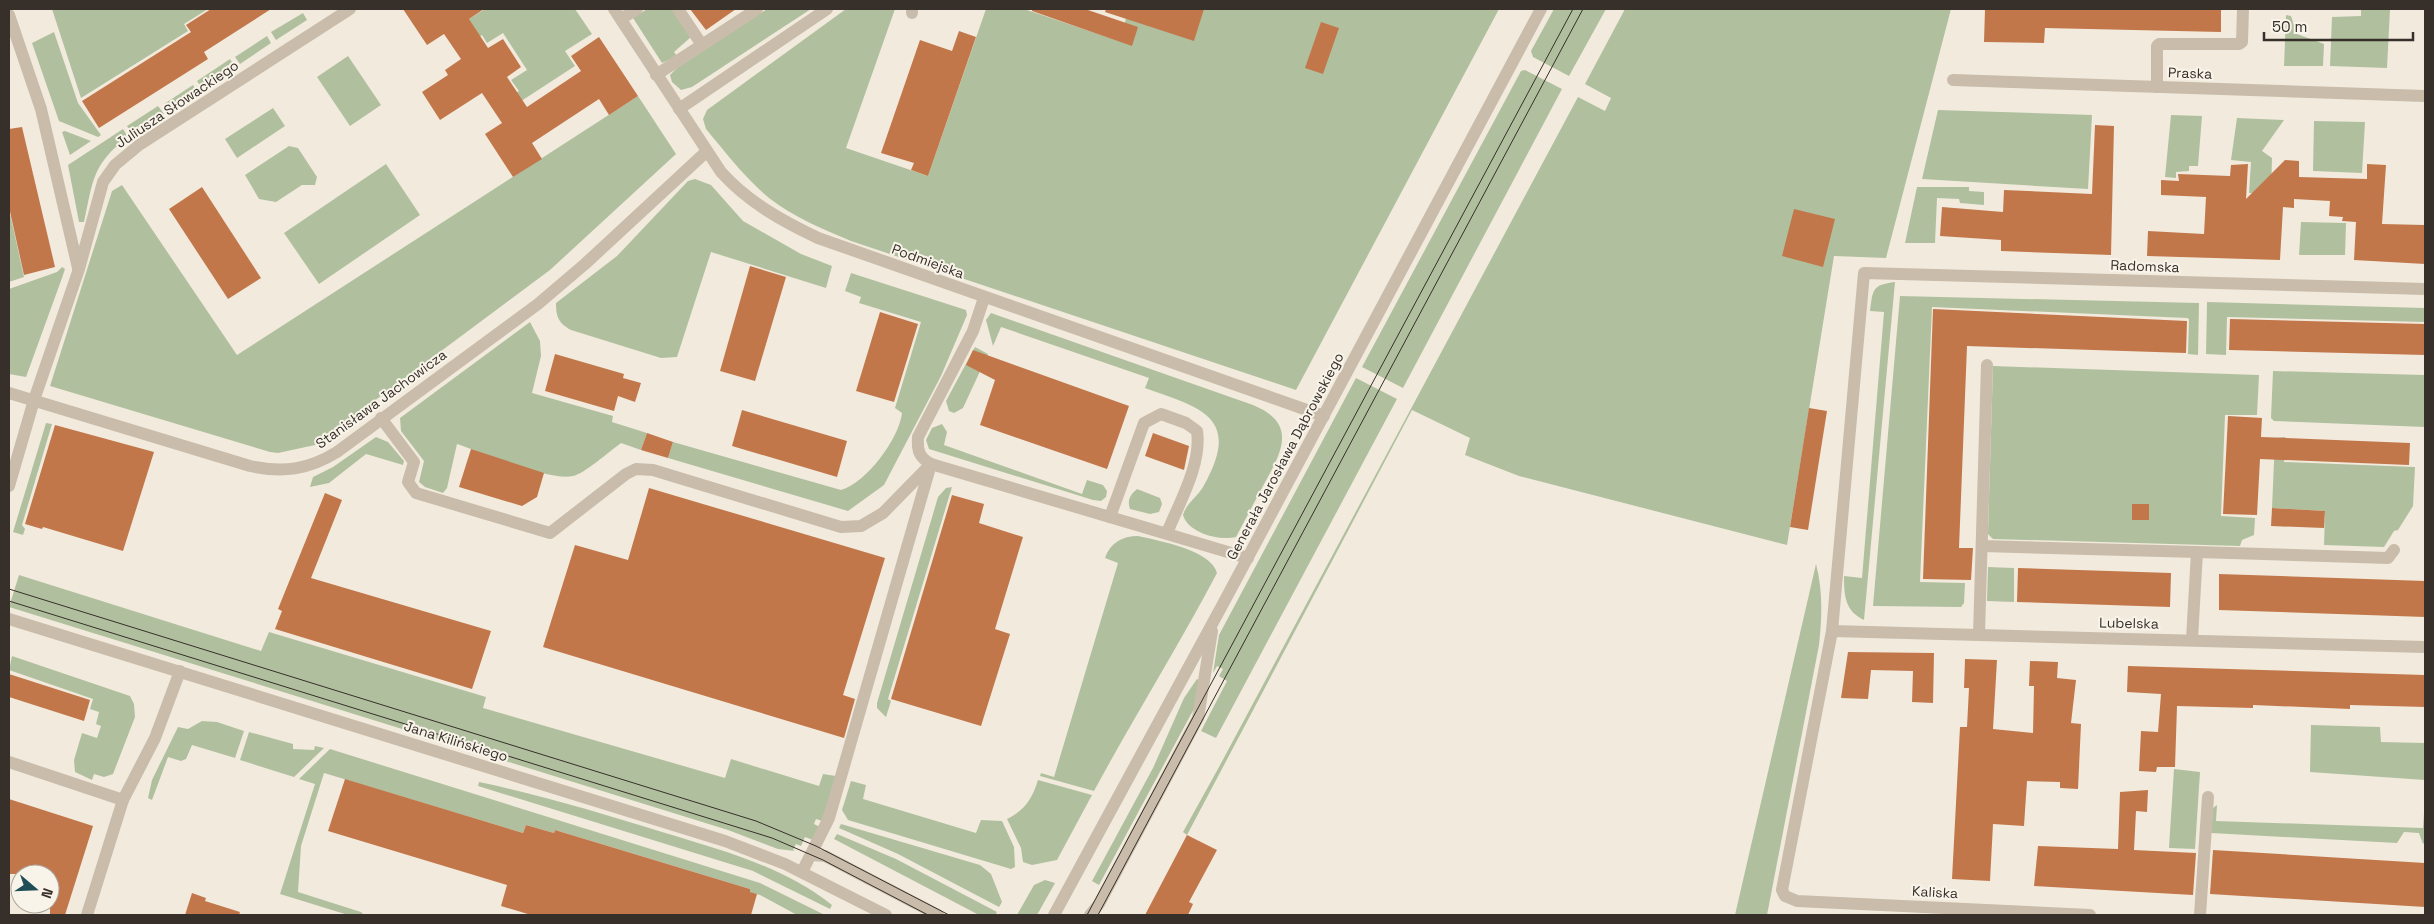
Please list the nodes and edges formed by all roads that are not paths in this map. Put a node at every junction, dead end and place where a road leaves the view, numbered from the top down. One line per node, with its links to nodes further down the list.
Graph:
1 (350, 9): 17 (street, Juliusza Słowackiego)
2 (636, 9): 8 (street)
3 (678, 9): 10 (street)
4 (757, 9): 10 (street)
5 (827, 9): 15 (street)
6 (1541, 9): 23 (street, Generała Jarosława Dąbrowskiego)
7 (2243, 9): 13 (street)
8 (617, 14): 11 (street, Podmiejska)
9 (9, 15): 17 (street)
10 (702, 45): 11 (street)
11 (656, 75): 15 (street, Podmiejska)
12 (1953, 80): 13 (street, Praska)
13 (2157, 87): 14 (street, Praska)
14 (2425, 96)
15 (679, 109): 16 (street, Podmiejska)
16 (706, 152): 19 (street, Podmiejska); 24 (street, Stanisława Jachowicza)
17 (79, 269): 22 (street, Juliusza Słowackiego)
18 (2425, 289): 35 (street, Radomska)
19 (984, 298): 23 (street, Podmiejska); 25 (street)
20 (1987, 365): 29 (street)
21 (9, 393): 22 (street, Stanisława Jachowicza)
22 (34, 400): 24 (street, Stanisława Jachowicza); 26 (street, Juliusza Słowackiego)
23 (1324, 416): 32 (street, Generała Jarosława Dąbrowskiego)
24 (381, 418): 25 (street)
25 (931, 464): 27 (street); 43 (street)
26 (9, 486)
27 (1110, 517): 28 (street); 28 (street)
28 (1167, 533): 32 (street)
29 (1982, 546): 31 (street); 36 (street)
30 (2394, 550): 31 (street)
31 (2197, 552): 37 (street)
32 (1248, 558): 34 (street, Generała Jarosława Dąbrowskiego)
33 (9, 618): 39 (street, Jana Kilińskiego)
34 (1213, 623): 48 (street, Generała Jarosława Dąbrowskiego); 49 (street)
35 (1832, 631): 36 (street, Lubelska); 50 (street, Kaliska)
36 (1979, 634): 37 (street, Lubelska)
37 (2192, 639): 38 (street, Lubelska)
38 (2425, 647)
39 (180, 671): 42 (street); 44 (street, Jana Kilińskiego)
40 (9, 762): 42 (street)
41 (2208, 797): 51 (street)
42 (123, 800): 45 (street)
43 (812, 854): 44 (street); 47 (street)
44 (802, 872): 46 (street, Jana Kilińskiego)
45 (87, 915)
46 (886, 915)
47 (938, 915)
48 (1054, 915)
49 (1090, 915)
50 (2090, 915)
51 (2200, 915)

